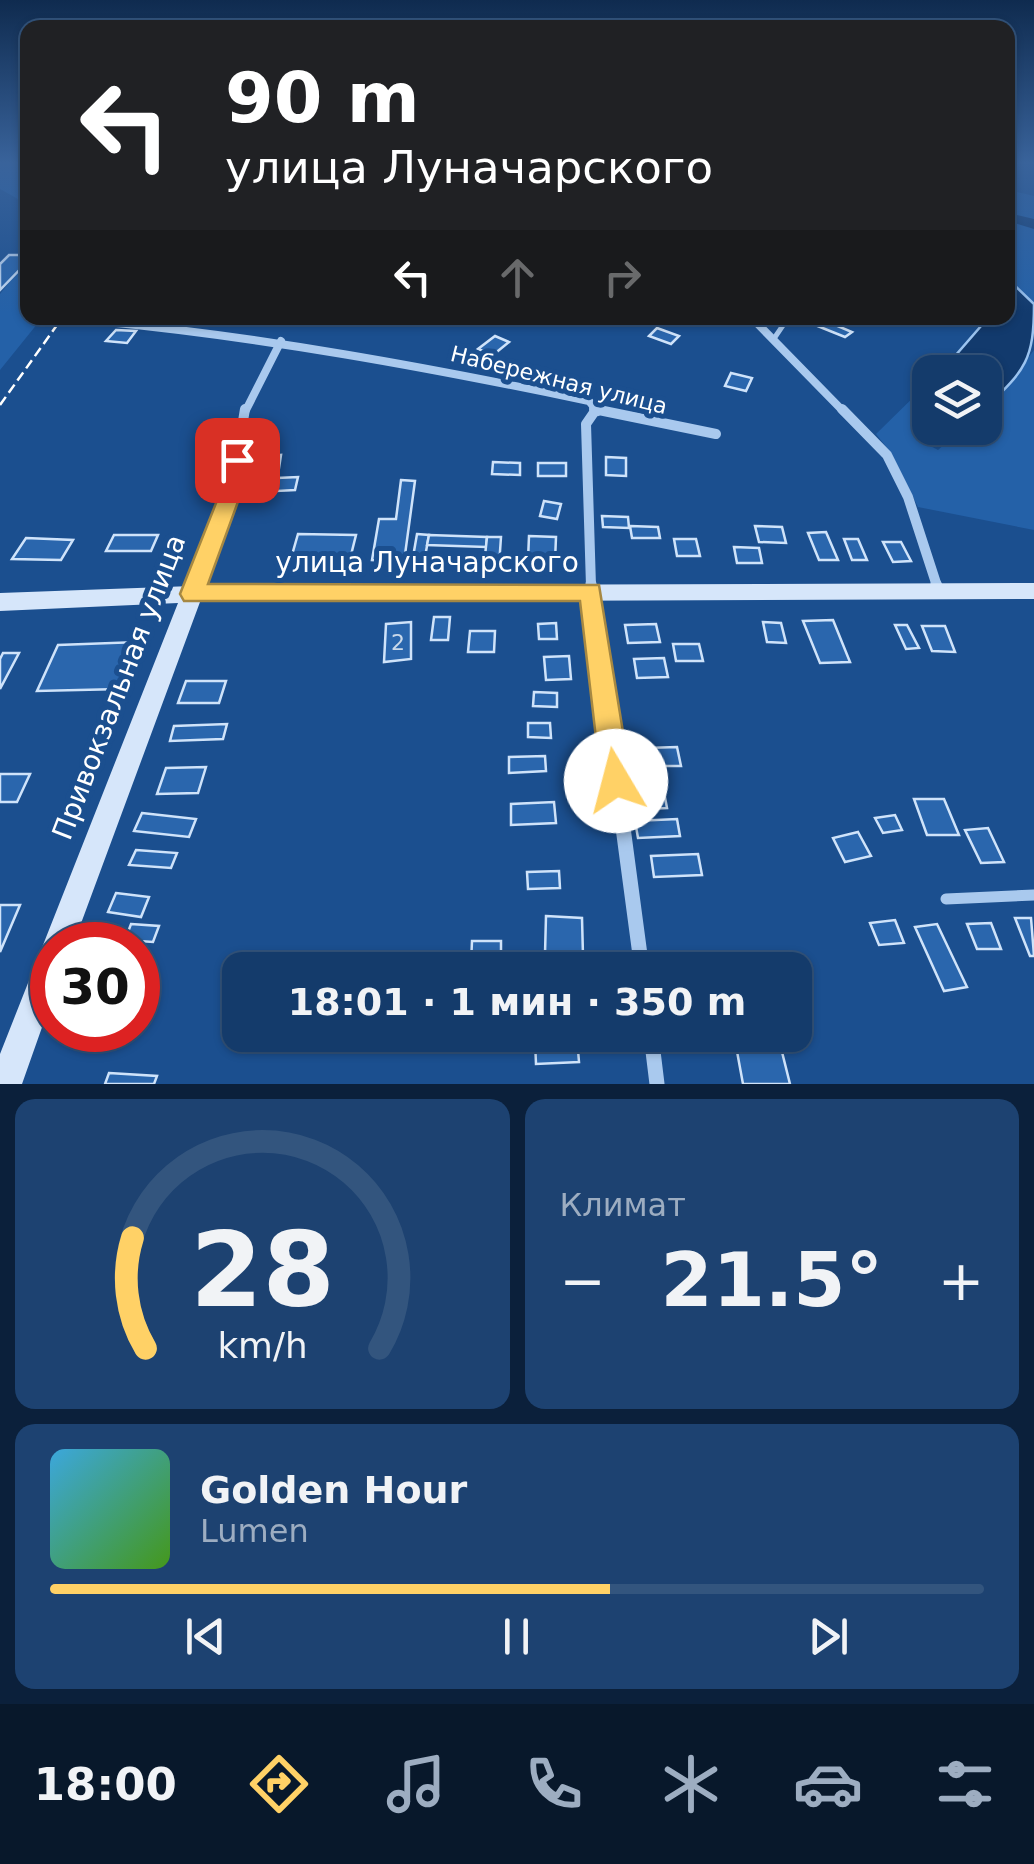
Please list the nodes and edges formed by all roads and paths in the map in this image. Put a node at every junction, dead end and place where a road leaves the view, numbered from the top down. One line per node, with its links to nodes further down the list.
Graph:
1 (125, 325): 5 (street, Набережная улица)
2 (759, 325): 4 (street)
3 (783, 325): 4 (lane)
4 (773, 340): 10 (street)
5 (282, 341): 6 (street, Набережная улица); 11 (street, Привокзальная улица)
6 (595, 411): 7 (street, Набережная улица); 9 (street)
7 (716, 434)
8 (1034, 590): 10 (main road, улица Луначарского)
9 (590, 591): 10 (main road, улица Луначарского); 11 (main road, улица Луначарского); 16 (street)
10 (939, 591)
11 (192, 594): 12 (main road, улица Луначарского); 15 (main road, Привокзальная улица)
12 (0, 602)
13 (1034, 896): 14 (lane)
14 (946, 899)
15 (67, 922)
16 (640, 952)
17 (30, 1018): 19 (main road)
18 (653, 1052): 20 (street)
19 (5, 1084)
20 (658, 1084)

